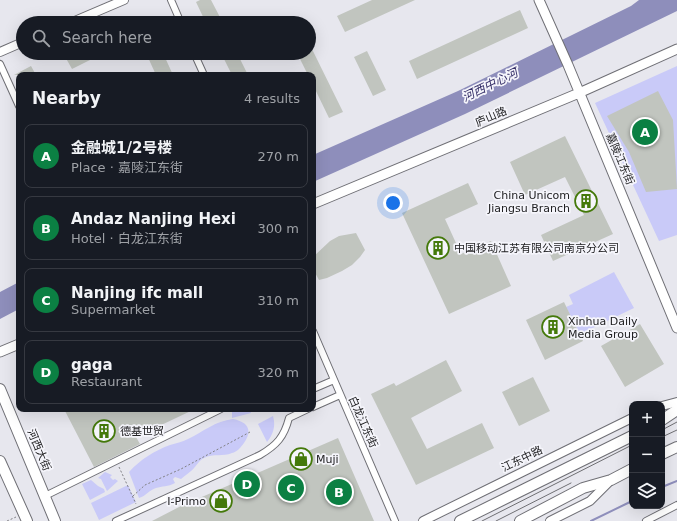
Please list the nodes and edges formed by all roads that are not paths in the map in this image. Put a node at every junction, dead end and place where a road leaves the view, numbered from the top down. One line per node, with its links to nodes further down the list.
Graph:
1 (124, 0): 4 (street)
2 (171, 0): 5 (street)
3 (539, 0): 12 (main road, 嘉陵江东街)
4 (86, 16)
5 (178, 16)
6 (16, 45): 8 (street)
7 (677, 49): 12 (main road, 庐山路)
8 (0, 52)
9 (197, 60): 11 (street)
10 (0, 64): 13 (street)
11 (203, 72)
12 (579, 93): 14 (main road, 庐山路); 15 (main road, 嘉陵江东街)
13 (16, 99)
14 (316, 203)
15 (677, 328)
16 (316, 338): 19 (street, 白龙江东街)
17 (16, 345): 18 (main road)
18 (0, 352)
19 (334, 380): 21 (street); 22 (street, 白龙江东街)
20 (0, 389): 37 (main road, 河西大街)
21 (316, 389)
22 (340, 395): 25 (street); 42 (street, 白龙江东街)
23 (677, 402): 24 (street)
24 (665, 405)
25 (316, 406)
26 (677, 410): 29 (main road)
27 (215, 412): 37 (street)
28 (302, 412): 41 (street)
29 (665, 418)
30 (629, 419): 43 (street, 江东中路)
31 (630, 437): 44 (main road)
32 (677, 447): 33 (main road)
33 (665, 453)
34 (0, 461): 39 (main road)
35 (629, 471): 36 (main road)
36 (611, 480): 45 (main road); 46 (street)
37 (45, 496): 40 (main road, 河西大街)
38 (677, 505): 47 (street)
39 (26, 517)
40 (55, 521)
41 (116, 521)
42 (395, 521)
43 (423, 521)
44 (460, 521)
45 (520, 521)
46 (550, 521)
47 (646, 521)

